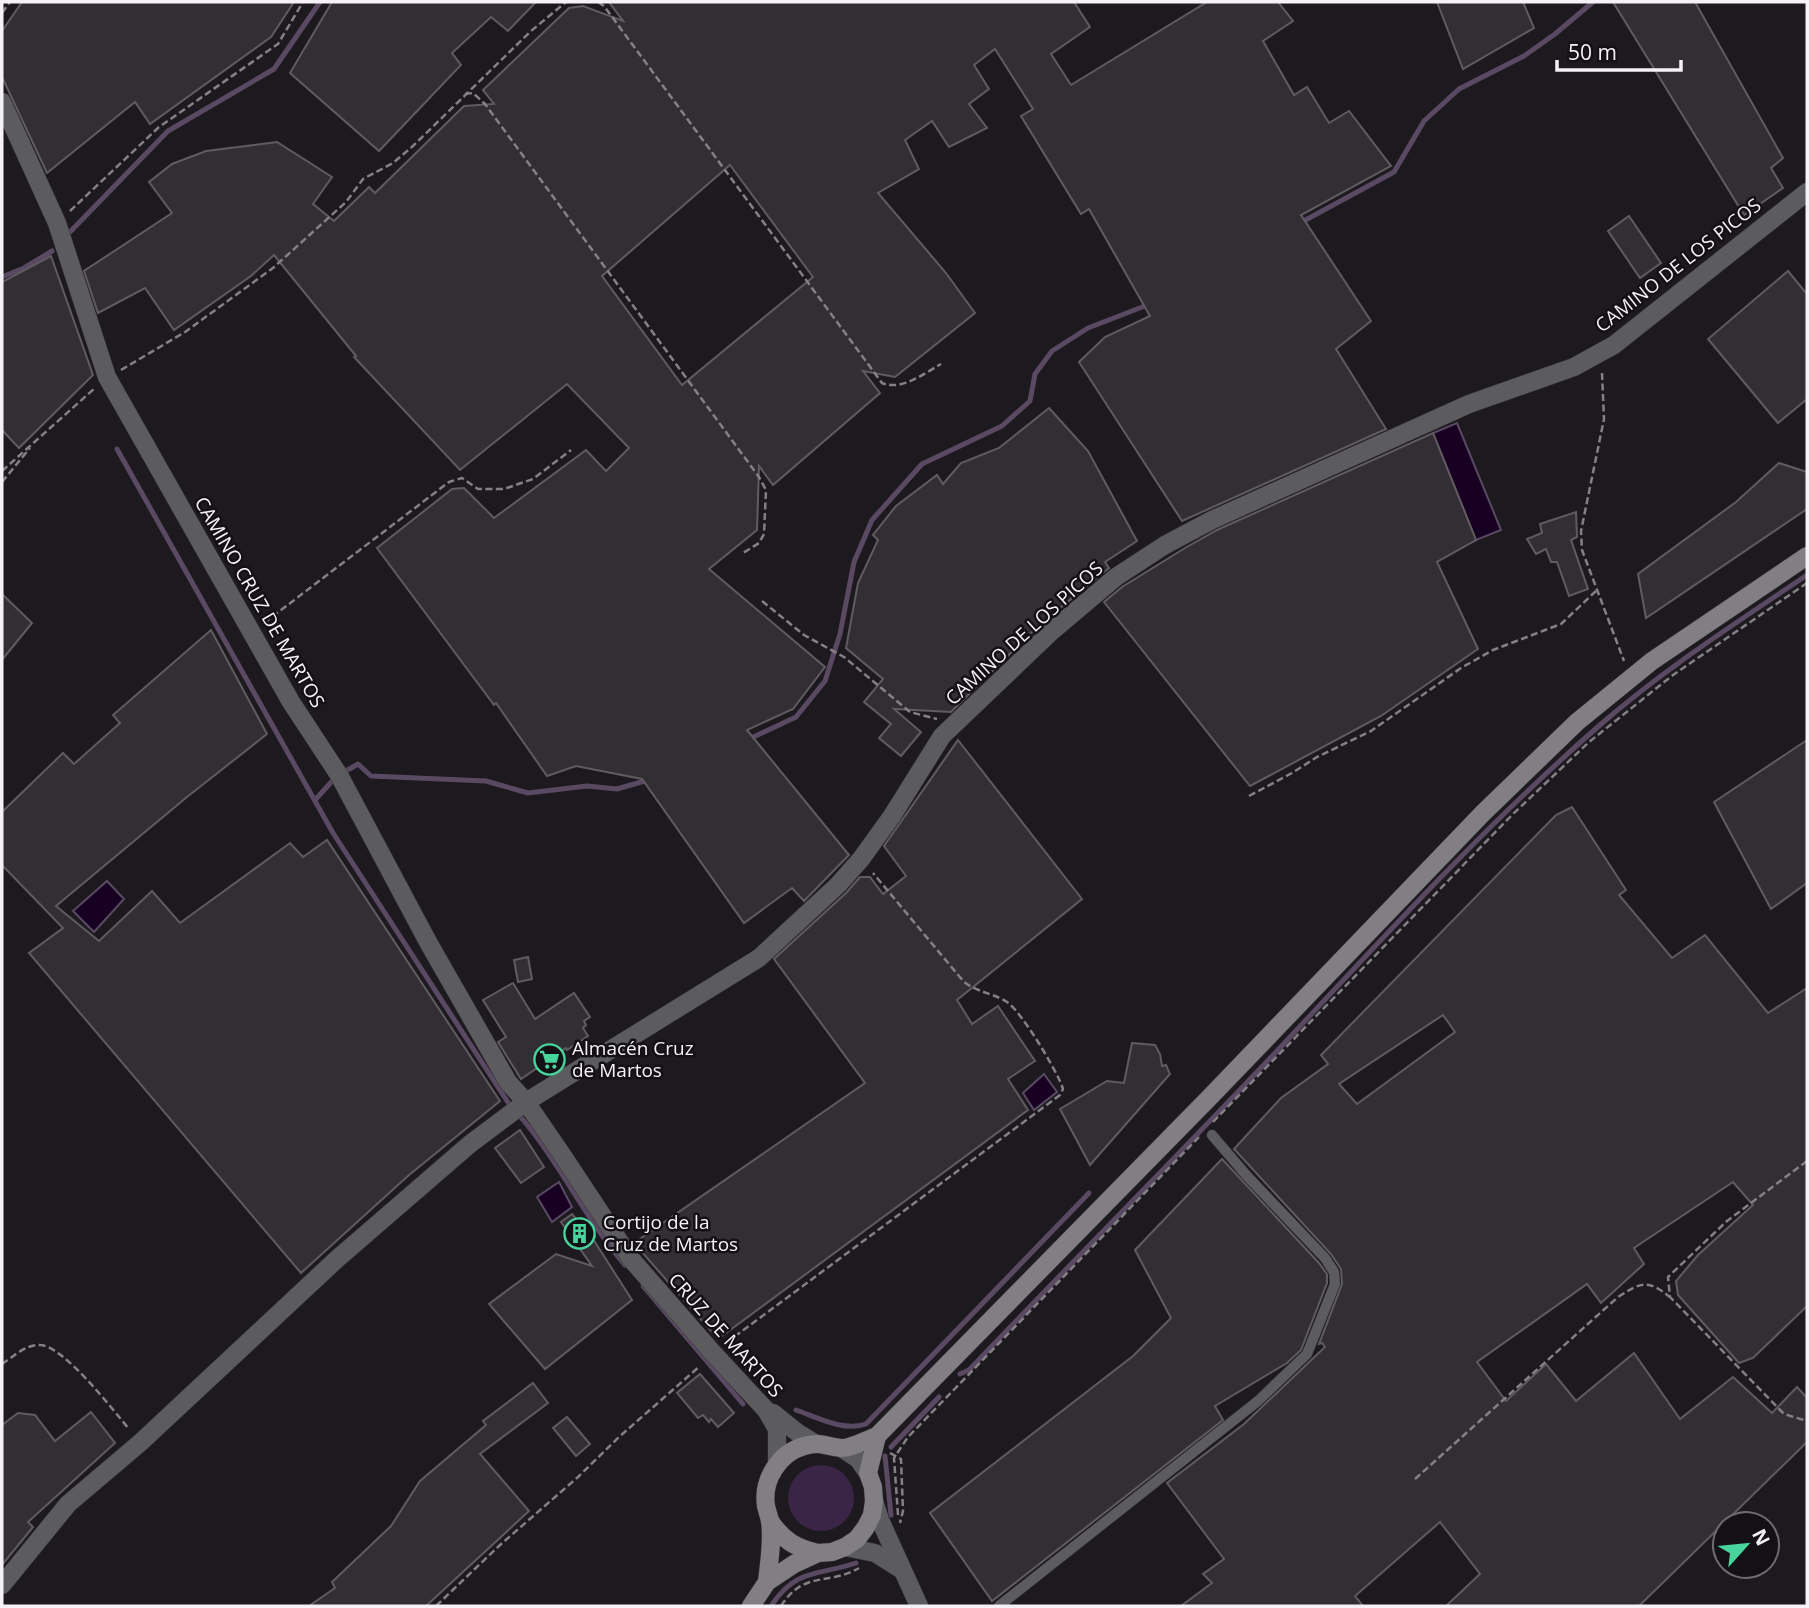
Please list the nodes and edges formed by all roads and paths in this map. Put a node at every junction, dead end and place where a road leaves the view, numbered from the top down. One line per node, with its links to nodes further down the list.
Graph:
1 (10, 2): 5 (path)
2 (303, 2): 9 (path)
3 (566, 2): 6 (path)
4 (598, 2): 11 (path)
5 (2, 13)
6 (465, 94): 12 (path); 17 (path)
7 (2, 102): 9 (street, CAMINO CRUZ DE MARTOS)
8 (1807, 192): 10 (street, CAMINO DE LOS PICOS)
9 (57, 223): 12 (street, CAMINO CRUZ DE MARTOS)
10 (1601, 352): 20 (path); 24 (street, CAMINO DE LOS PICOS)
11 (940, 364)
12 (107, 377): 13 (path); 22 (street, CAMINO CRUZ DE MARTOS)
13 (37, 440): 15 (path); 16 (path)
14 (571, 450): 22 (path)
15 (2, 471)
16 (2, 482)
17 (743, 553)
18 (1807, 556): 23 (main road)
19 (1807, 583): 28 (path)
20 (1596, 591): 23 (path); 25 (path)
21 (762, 601): 24 (path)
22 (253, 631): 27 (street, CAMINO CRUZ DE MARTOS)
23 (1631, 678): 37 (main road)
24 (958, 721): 26 (street, CAMINO DE LOS PICOS)
25 (1249, 796)
26 (861, 859): 27 (street, CAMINO DE LOS PICOS); 32 (path)
27 (518, 1108): 32 (street, CRUZ DE MARTOS); 38 (street, CAMINO DE LOS PICOS)
28 (1213, 1122)
29 (1208, 1133): 41 (path); 58 (lane)
30 (1807, 1161): 31 (path)
31 (1670, 1297): 36 (path); 44 (path)
32 (713, 1353): 35 (street, CRUZ DE MARTOS)
33 (2, 1364): 38 (path)
34 (699, 1367): 54 (path)
35 (766, 1410): 39 (street); 42 (street, CRUZ DE MARTOS)
36 (1807, 1421)
37 (877, 1437): 40 (main road); 41 (path); 43 (main road)
38 (141, 1442): 53 (street, CAMINO DE LOS PICOS)
39 (816, 1444): 40 (main road); 42 (main road)
40 (843, 1449): 43 (street)
41 (895, 1456): 47 (path); 47 (path)
42 (777, 1464): 46 (main road)
43 (868, 1473): 45 (main road)
44 (1415, 1479)
45 (874, 1501): 47 (street); 48 (main road)
46 (770, 1521): 49 (main road); 52 (main road)
47 (890, 1542): 51 (street)
48 (845, 1547): 49 (main road); 50 (street)
49 (818, 1553): 52 (main road)
50 (874, 1553): 51 (street); 56 (path)
51 (902, 1570): 57 (street)
52 (767, 1582): 55 (main road)
53 (2, 1585)
54 (436, 1606)
55 (751, 1606)
56 (780, 1606)
57 (919, 1606)
58 (999, 1606)

